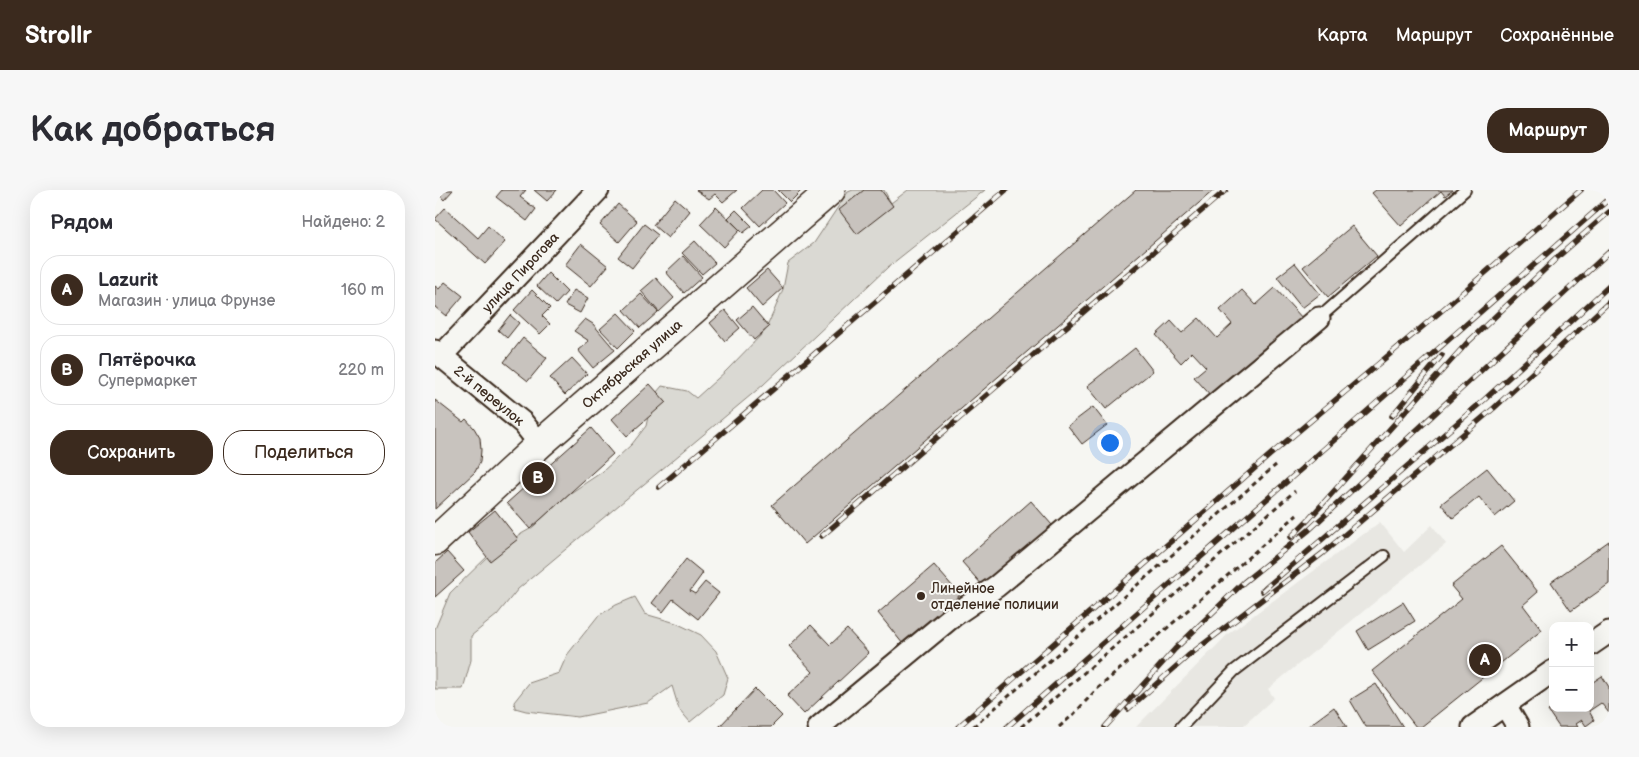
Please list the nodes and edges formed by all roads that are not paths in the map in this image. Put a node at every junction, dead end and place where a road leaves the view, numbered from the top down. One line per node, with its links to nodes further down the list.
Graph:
1 (598, 190): 5 (street, улица Пирогова)
2 (831, 190): 6 (street, Октябрьская улица)
3 (1465, 190): 4 (lane)
4 (1319, 318): 13 (street)
5 (439, 353): 6 (street, 2-й переулок)
6 (540, 444): 7 (street, Октябрьская улица)
7 (435, 541)
8 (1384, 556): 14 (lane)
9 (1609, 632): 10 (street)
10 (1594, 642)
11 (1549, 674): 12 (street)
12 (1505, 705): 15 (street); 16 (street)
13 (819, 727)
14 (1181, 727)
15 (1473, 727)
16 (1518, 727)

